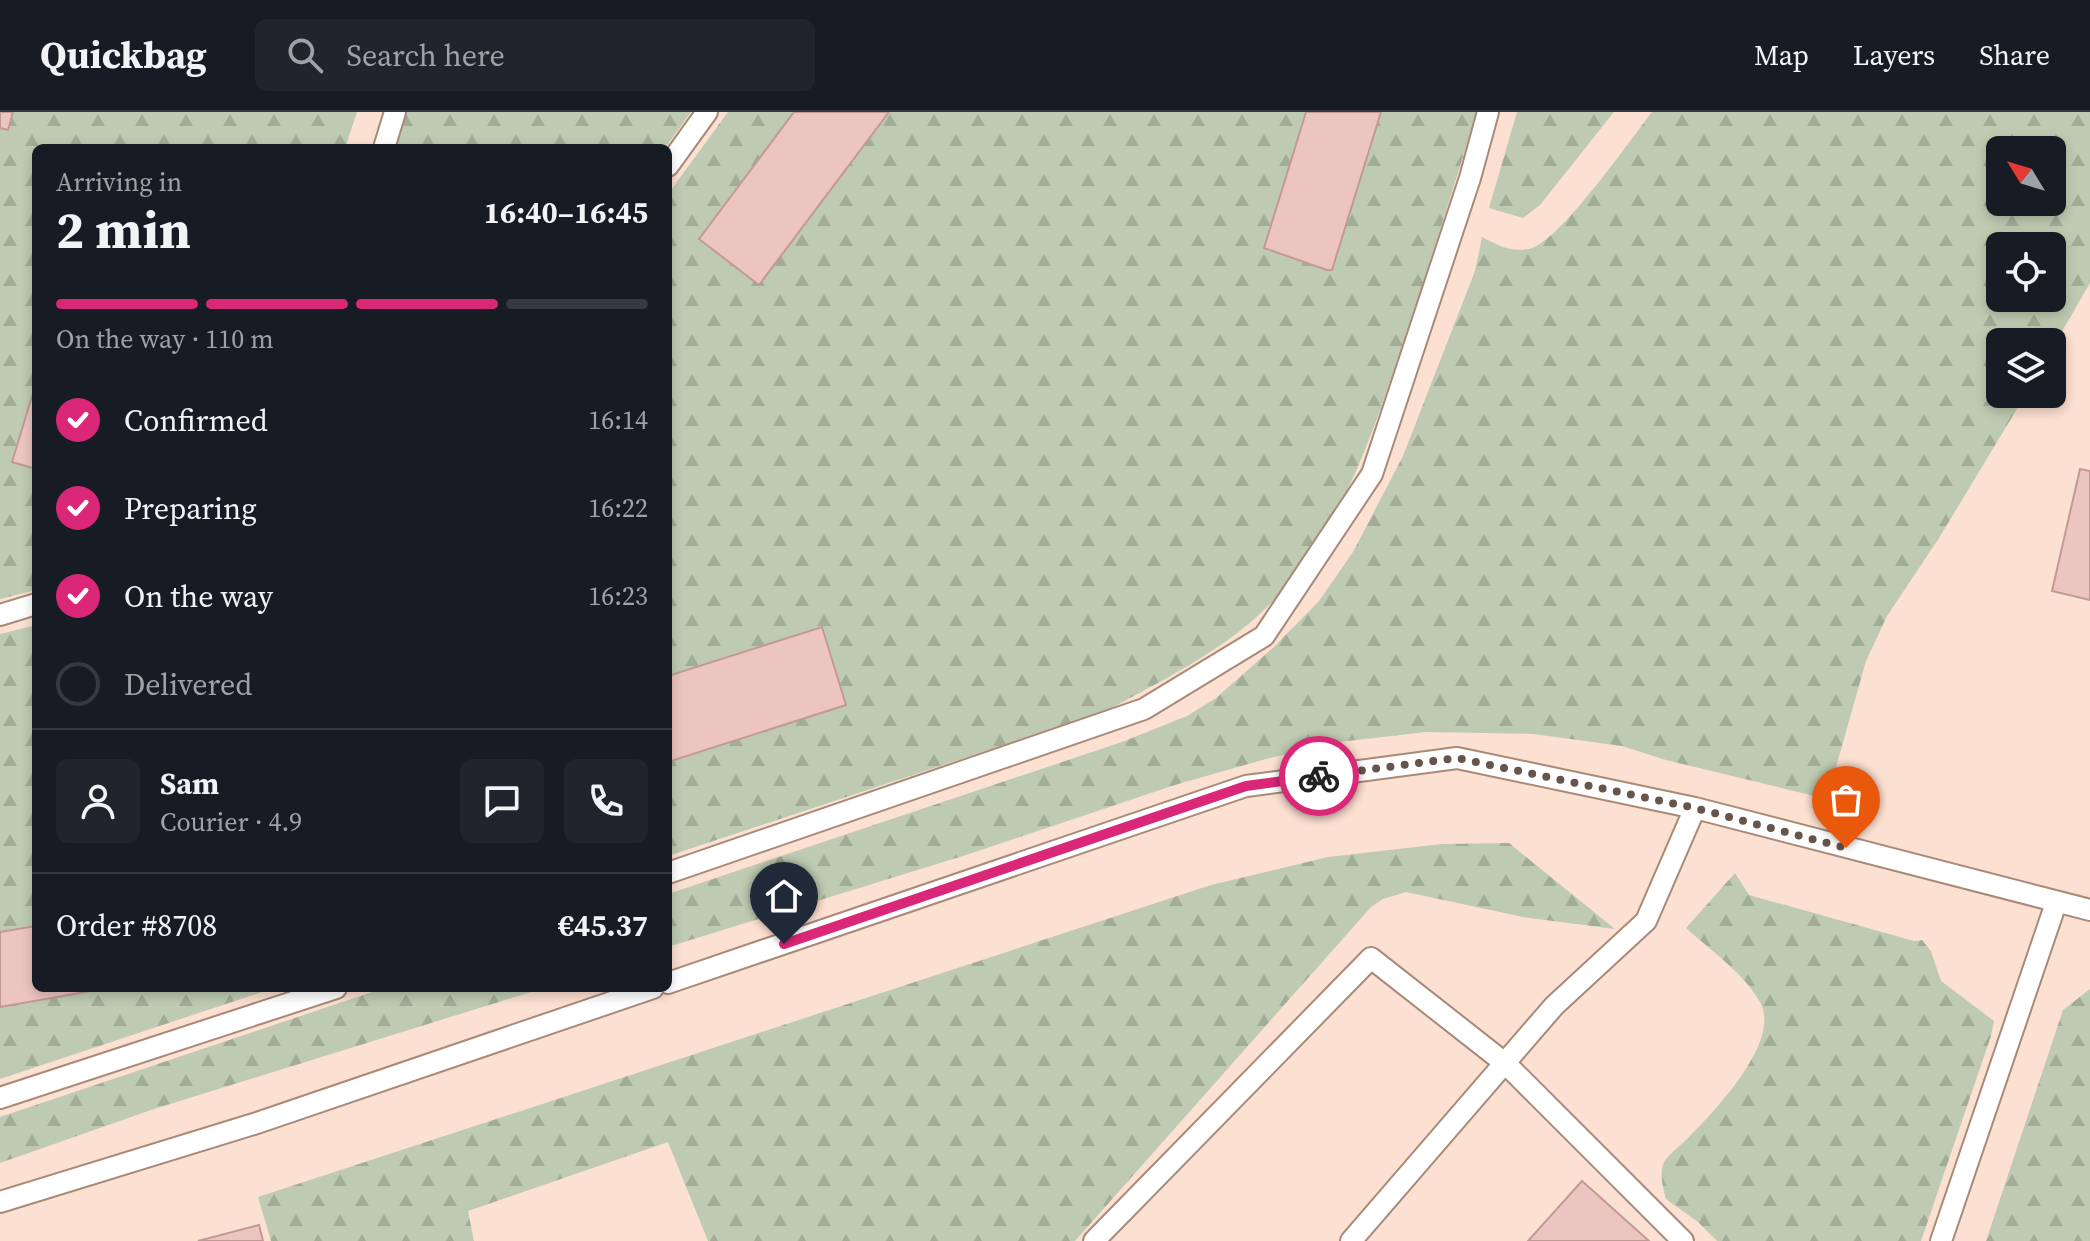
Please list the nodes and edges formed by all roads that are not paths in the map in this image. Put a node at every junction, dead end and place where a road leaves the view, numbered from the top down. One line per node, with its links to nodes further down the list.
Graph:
1 (395, 112): 4 (lane)
2 (707, 112): 5 (lane)
3 (1488, 112): 9 (lane)
4 (385, 144)
5 (672, 160)
6 (32, 605): 7 (lane)
7 (0, 615)
8 (1695, 808): 10 (lane); 12 (lane); 15 (lane)
9 (672, 872)
10 (2056, 903): 11 (lane); 21 (lane)
11 (2090, 910)
12 (672, 982)
13 (324, 992): 16 (lane)
14 (641, 992): 17 (lane)
15 (1506, 1064): 18 (lane); 19 (lane); 20 (lane)
16 (0, 1098)
17 (0, 1202)
18 (1094, 1241)
19 (1351, 1241)
20 (1683, 1241)
21 (1941, 1241)

